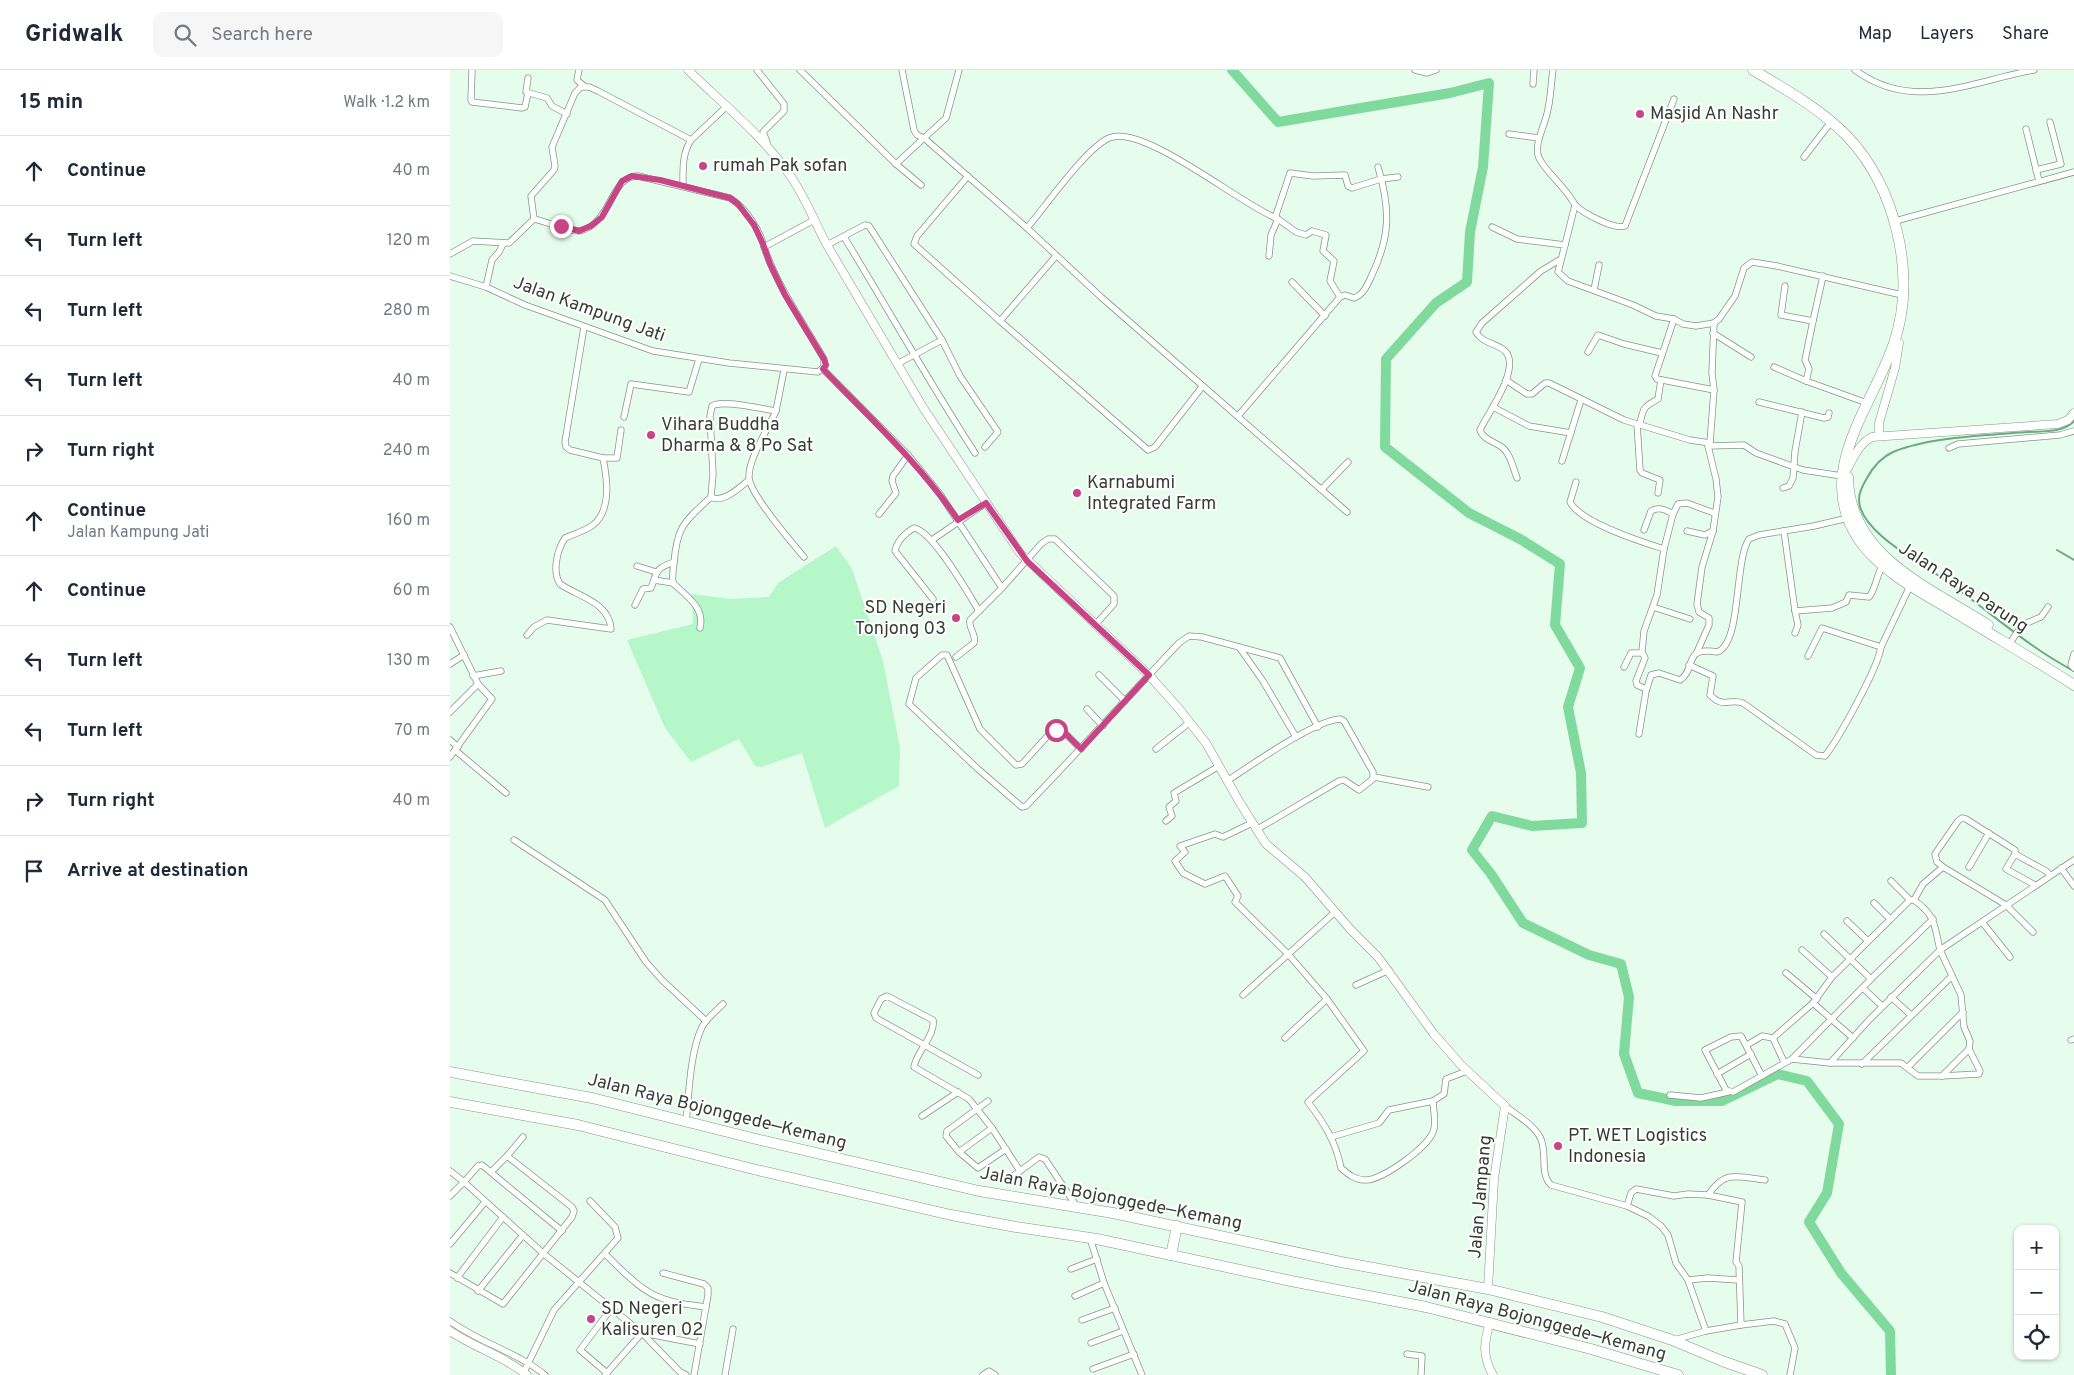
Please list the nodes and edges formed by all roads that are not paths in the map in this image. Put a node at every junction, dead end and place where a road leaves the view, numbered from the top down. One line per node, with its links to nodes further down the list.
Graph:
1 (472, 70): 19 (street)
2 (579, 70): 18 (street)
3 (688, 70): 21 (street)
4 (757, 70): 30 (street)
5 (800, 70): 32 (street)
6 (902, 70): 27 (street)
7 (959, 70): 27 (street)
8 (1415, 70): 9 (street)
9 (1436, 70)
10 (1534, 70): 17 (street)
11 (1553, 70): 28 (street)
12 (1753, 70): 23 (highway, Jalan Raya Parung)
13 (1762, 70): 46 (highway, Jalan Raya Parung)
14 (1856, 70): 15 (street)
15 (2034, 70)
16 (528, 78): 19 (street)
17 (1533, 84)
18 (584, 86): 22 (street); 29 (street)
19 (528, 93): 22 (street)
20 (1674, 99): 42 (street)
21 (726, 107): 29 (street); 30 (street)
22 (567, 114): 44 (street)
23 (1831, 122): 31 (street); 65 (highway, Jalan Raya Parung)
24 (2050, 122): 34 (street)
25 (2026, 129): 34 (street)
26 (1509, 134): 28 (street)
27 (924, 138): 32 (street); 36 (street)
28 (1539, 138): 42 (street)
29 (691, 140): 40 (street)
30 (766, 144): 45 (street)
31 (1804, 158)
32 (896, 164): 41 (street)
33 (1378, 168): 38 (street)
34 (2036, 170): 39 (street)
35 (2074, 172): 39 (street)
36 (968, 176): 48 (street); 69 (street)
37 (1398, 177): 38 (street)
38 (1381, 179): 43 (street); 66 (street)
39 (2039, 181): 46 (street)
40 (683, 185): 44 (street); 53 (street)
41 (921, 185)
42 (1574, 205): 52 (street)
43 (1276, 218): 48 (street); 56 (street); 66 (street)
44 (534, 220): 50 (street)
45 (814, 220): 51 (street); 53 (street)
46 (1899, 220): 75 (highway, Jalan Raya Parung)
47 (1492, 227): 52 (street)
48 (1027, 228): 55 (street)
49 (844, 237): 51 (street); 74 (street); 78 (street)
50 (503, 244): 54 (street); 63 (street)
51 (827, 245): 81 (street)
52 (1565, 245): 57 (street)
53 (764, 248): 83 (street)
54 (450, 254)
55 (1056, 256): 69 (street); 88 (street)
56 (1269, 256)
57 (1561, 259): 64 (street); 85 (street)
58 (1599, 265): 64 (street)
59 (450, 276): 63 (street, Jalan Kampung Jati)
60 (1823, 276): 65 (street); 70 (street); 71 (street)
61 (1292, 282): 67 (street)
62 (1785, 286): 70 (street)
63 (486, 287): 72 (street, Jalan Kampung Jati)
64 (1594, 290): 68 (street)
65 (1902, 295): 92 (highway, Jalan Raya Parung)
66 (1340, 297): 67 (street)
67 (1325, 316): 98 (street)
68 (1674, 319): 71 (street); 77 (street)
69 (1000, 321): 88 (street)
70 (1813, 321): 87 (street)
71 (1714, 323): 73 (street)
72 (584, 327): 80 (street, Jalan Kampung Jati); 112 (street)
73 (1713, 333): 79 (street); 89 (street)
74 (942, 340): 78 (street); 108 (street)
75 (1899, 343): 105 (street); 116 (highway, Jalan Raya Parung)
76 (1588, 352): 77 (street)
77 (1662, 353): 86 (street)
78 (916, 354): 81 (street); 110 (street)
79 (1751, 357)
80 (699, 359): 84 (street, Jalan Kampung Jati); 99 (street)
81 (897, 364): 124 (street)
82 (1774, 367): 87 (street)
83 (823, 369): 84 (street, Jalan Kampung Jati); 111 (street)
84 (784, 370): 94 (street)
85 (1506, 380): 90 (street); 93 (street)
86 (1661, 380): 89 (street); 100 (street)
87 (1806, 381): 92 (street)
88 (1202, 386): 98 (street)
89 (1714, 390): 107 (street)
90 (1581, 400): 100 (street); 104 (street)
91 (1759, 402): 95 (street)
92 (1868, 403): 116 (highway, Jalan Raya Parung)
93 (1493, 407): 104 (street); 117 (street)
94 (776, 411): 118 (street); 123 (street)
95 (1802, 412): 96 (street); 115 (street)
96 (1829, 413)
97 (2074, 413): 102 (street)
98 (1238, 416): 121 (street)
99 (624, 417)
100 (1638, 424): 107 (street); 122 (street)
101 (621, 430): 112 (street)
102 (1976, 430): 105 (street); 106 (street)
103 (2074, 430): 106 (street)
104 (1571, 433): 114 (street)
105 (1879, 435): 116 (street)
106 (1977, 442): 109 (street)
107 (1709, 444): 115 (street); 126 (street)
108 (985, 447)
109 (1949, 448)
110 (975, 453)
111 (908, 455): 127 (street); 130 (street)
112 (603, 458): 159 (street)
113 (1348, 462): 121 (street)
114 (1562, 462)
115 (1793, 467): 116 (street); 120 (street)
116 (1845, 472): 129 (highway, Jalan Raya Parung); 153 (highway, Jalan Raya Parung)
117 (1517, 478)
118 (749, 480): 123 (street); 137 (street)
119 (1576, 482): 136 (street)
120 (1783, 488)
121 (1322, 489): 125 (street)
122 (1658, 493)
123 (711, 497): 139 (street)
124 (986, 503): 130 (street); 138 (street)
125 (1347, 512)
126 (1714, 513): 128 (street); 133 (street)
127 (879, 514)
128 (1674, 514): 131 (street); 136 (street)
129 (1848, 518): 134 (street); 140 (highway, Jalan Raya Parung)
130 (958, 520): 135 (street); 146 (street)
131 (1644, 530)
132 (1687, 531): 133 (street)
133 (1713, 531): 163 (street)
134 (1784, 531): 152 (street); 163 (street)
135 (932, 540): 147 (street); 151 (street)
136 (1664, 549): 149 (street)
137 (804, 556)
138 (1027, 561): 146 (street); 155 (street); 155 (street)
139 (674, 562): 142 (street); 144 (street)
140 (1883, 564): 145 (highway, Jalan Raya Parung); 152 (street)
141 (637, 566): 142 (street)
142 (656, 572): 143 (street)
143 (654, 580): 144 (street); 148 (street)
144 (673, 583): 157 (street)
145 (1910, 586): 153 (highway, Jalan Raya Parung); 162 (street, Jalan Raya Parung)
146 (1002, 588): 151 (street)
147 (933, 599)
148 (635, 605)
149 (1653, 607): 154 (street); 164 (street)
150 (2048, 607): 160 (street)
151 (979, 611): 168 (street)
152 (1794, 611): 158 (street)
153 (1964, 614): 160 (highway, Jalan Raya Parung); 179 (highway, Jalan Raya Parung)
154 (1690, 619)
155 (1094, 625): 175 (street)
156 (450, 627): 166 (street)
157 (700, 628)
158 (1796, 634)
159 (527, 635)
160 (2014, 636): 177 (highway, Jalan Raya Parung)
161 (1239, 647): 175 (street); 186 (street); 188 (street)
162 (1881, 647): 167 (street); 170 (street, Jalan Raya Parung)
163 (1697, 652): 170 (street)
164 (1642, 653): 171 (street); 180 (street)
165 (2074, 654): 172 (street)
166 (464, 655): 169 (street); 176 (street)
167 (1808, 656)
168 (956, 657)
169 (450, 664)
170 (1689, 665): 180 (street)
171 (1624, 667)
172 (2074, 668)
173 (501, 671): 176 (street)
174 (1099, 675): 181 (street)
175 (1149, 675): 181 (street); 184 (street)
176 (473, 676): 178 (street)
177 (2074, 679)
178 (478, 684): 183 (street); 190 (street)
179 (2074, 685)
180 (1646, 688): 187 (street)
181 (1125, 701): 185 (street)
182 (1087, 708): 185 (street)
183 (450, 712)
184 (1190, 722): 192 (street); 194 (street)
185 (1103, 726): 191 (street)
186 (1318, 726): 188 (street); 195 (street)
187 (1639, 734)
188 (1296, 738): 196 (street)
189 (450, 740): 190 (street)
190 (457, 749): 193 (street); 198 (street)
191 (1081, 749): 191 (street)
192 (1156, 749)
193 (450, 757)
194 (1219, 766): 196 (street); 199 (street)
195 (1374, 777): 197 (street); 200 (street)
196 (1227, 780): 200 (street)
197 (1428, 787)
198 (506, 793)
199 (1166, 821)
200 (1254, 826): 215 (street); 225 (street)
201 (1989, 833): 203 (street); 205 (street); 206 (street)
202 (514, 840): 244 (street)
203 (2015, 854): 208 (street); 210 (street)
204 (2074, 860): 207 (street)
205 (1943, 867): 212 (street); 214 (street)
206 (1969, 867)
207 (2061, 868): 208 (street); 211 (street)
208 (2050, 876): 210 (street)
209 (1891, 881): 212 (street)
210 (2035, 885): 214 (street)
211 (2074, 886)
212 (1912, 900): 216 (street); 217 (street)
213 (1874, 903): 216 (street)
214 (2006, 904): 219 (street); 220 (street)
215 (1335, 912): 225 (street); 228 (street)
216 (1890, 919): 222 (street)
217 (1933, 919): 224 (street); 232 (street)
218 (1847, 921): 222 (street)
219 (1982, 922): 224 (street); 226 (street)
220 (2033, 932)
221 (1824, 934): 227 (street)
222 (1868, 941): 227 (street)
223 (1802, 950): 231 (street)
224 (1940, 950): 230 (street); 236 (street)
225 (1288, 954): 235 (street); 237 (street)
226 (2010, 957)
227 (1850, 958): 231 (street); 232 (street)
228 (1389, 970): 233 (street); 257 (street)
229 (1786, 973): 238 (street)
230 (1952, 976): 241 (street); 242 (street)
231 (1832, 977): 238 (street)
232 (1871, 978): 234 (street)
233 (1356, 985)
234 (1863, 988): 240 (street); 243 (street)
235 (1243, 995)
236 (1891, 997): 240 (street); 242 (street)
237 (1327, 999): 245 (street); 275 (street)
238 (1815, 1001): 243 (street); 246 (street)
239 (723, 1004): 244 (street)
240 (1882, 1006): 247 (street)
241 (1963, 1012): 250 (street); 256 (street)
242 (1911, 1015): 255 (street)
243 (1832, 1019): 247 (street); 252 (street)
244 (706, 1021): 272 (street)
245 (1285, 1038)
246 (1773, 1038): 249 (street); 253 (street)
247 (1853, 1038): 254 (street)
248 (924, 1045): 248 (street); 260 (street); 263 (street)
249 (1747, 1045): 251 (street); 259 (street)
250 (1969, 1049): 262 (street); 262 (street)
251 (1751, 1054): 259 (street); 261 (street)
252 (1792, 1059): 253 (street); 254 (street)
253 (1784, 1062): 261 (street)
254 (1830, 1063): 255 (street)
255 (1862, 1064): 256 (street)
256 (1908, 1067): 262 (street)
257 (1467, 1070): 267 (street); 269 (street)
258 (450, 1072): 272 (highway, Jalan Raya Bojonggede—Kemang)
259 (1718, 1074): 264 (street)
260 (978, 1075)
261 (1762, 1076): 264 (street)
262 (1942, 1076)
263 (958, 1092): 270 (street); 271 (street)
264 (1728, 1092): 265 (street)
265 (1670, 1096)
266 (988, 1101): 270 (street)
267 (1433, 1101): 275 (street); 275 (street)
268 (450, 1102): 295 (highway, Jalan Raya Bojonggede—Kemang)
269 (1505, 1106): 289 (street); 309 (street, Jalan Jampang)
270 (978, 1108): 273 (street); 277 (street)
271 (922, 1116)
272 (686, 1122): 290 (highway, Jalan Raya Bojonggede—Kemang)
273 (992, 1128): 276 (street); 277 (street)
274 (523, 1137): 278 (street)
275 (1331, 1137)
276 (1006, 1149): 277 (street); 281 (street)
277 (959, 1152)
278 (506, 1156): 280 (street); 293 (street)
279 (450, 1171): 284 (street)
280 (492, 1171): 284 (street); 293 (street)
281 (1020, 1171): 282 (street); 290 (street)
282 (1007, 1180)
283 (1766, 1180): 286 (street)
284 (464, 1182): 285 (street); 288 (street)
285 (450, 1196)
286 (1708, 1196): 289 (street); 306 (street)
287 (590, 1201): 298 (street)
288 (485, 1202): 291 (street); 296 (street)
289 (1627, 1206): 305 (street)
290 (1077, 1207): 292 (highway, Jalan Raya Bojonggede—Kemang)
291 (503, 1217): 294 (street); 304 (street)
292 (1177, 1226): 299 (highway); 309 (highway, Jalan Raya Bojonggede—Kemang)
293 (562, 1231): 297 (street)
294 (523, 1235): 297 (street); 310 (street)
295 (1090, 1238): 299 (highway, Jalan Raya Bojonggede—Kemang); 300 (street)
296 (450, 1244)
297 (544, 1254): 307 (street); 310 (street)
298 (605, 1254): 307 (street); 312 (street)
299 (1171, 1255): 317 (highway, Jalan Raya Bojonggede—Kemang)
300 (1097, 1259): 301 (street); 308 (street)
301 (1071, 1269)
302 (450, 1272): 304 (street)
303 (663, 1273): 312 (street)
304 (457, 1278): 310 (street)
305 (1688, 1280): 306 (street); 320 (street)
306 (1738, 1280): 318 (street)
307 (578, 1282): 314 (street); 329 (street)
308 (1104, 1283): 311 (street); 313 (street)
309 (1488, 1289): 324 (highway, Jalan Raya Bojonggede—Kemang)
310 (478, 1291)
311 (1075, 1296)
312 (706, 1307): 326 (street)
313 (1115, 1308): 316 (street); 321 (street)
314 (611, 1309): 323 (street); 332 (street)
315 (450, 1320): 329 (street)
316 (1082, 1320)
317 (1490, 1322): 341 (street); 342 (highway, Jalan Raya Bojonggede—Kemang)
318 (1741, 1325): 320 (street); 344 (street)
319 (733, 1329): 337 (street)
320 (1706, 1330): 324 (street)
321 (1123, 1331): 325 (street); 327 (street)
322 (450, 1332): 331 (street)
323 (642, 1333): 326 (street); 332 (street); 335 (street)
324 (1672, 1340): 343 (highway, Jalan Raya Bojonggede—Kemang)
325 (1091, 1343)
326 (700, 1344): 336 (street)
327 (1134, 1354): 330 (street); 339 (street)
328 (1407, 1354): 340 (street)
329 (530, 1362): 331 (street); 334 (street)
330 (1093, 1369)
331 (525, 1374)
332 (606, 1374)
333 (994, 1374): 338 (street)
334 (545, 1375)
335 (686, 1375)
336 (694, 1375)
337 (725, 1375)
338 (983, 1375)
339 (1142, 1375)
340 (1421, 1375)
341 (1493, 1375)
342 (1678, 1375)
343 (1762, 1375)
344 (1790, 1375)

